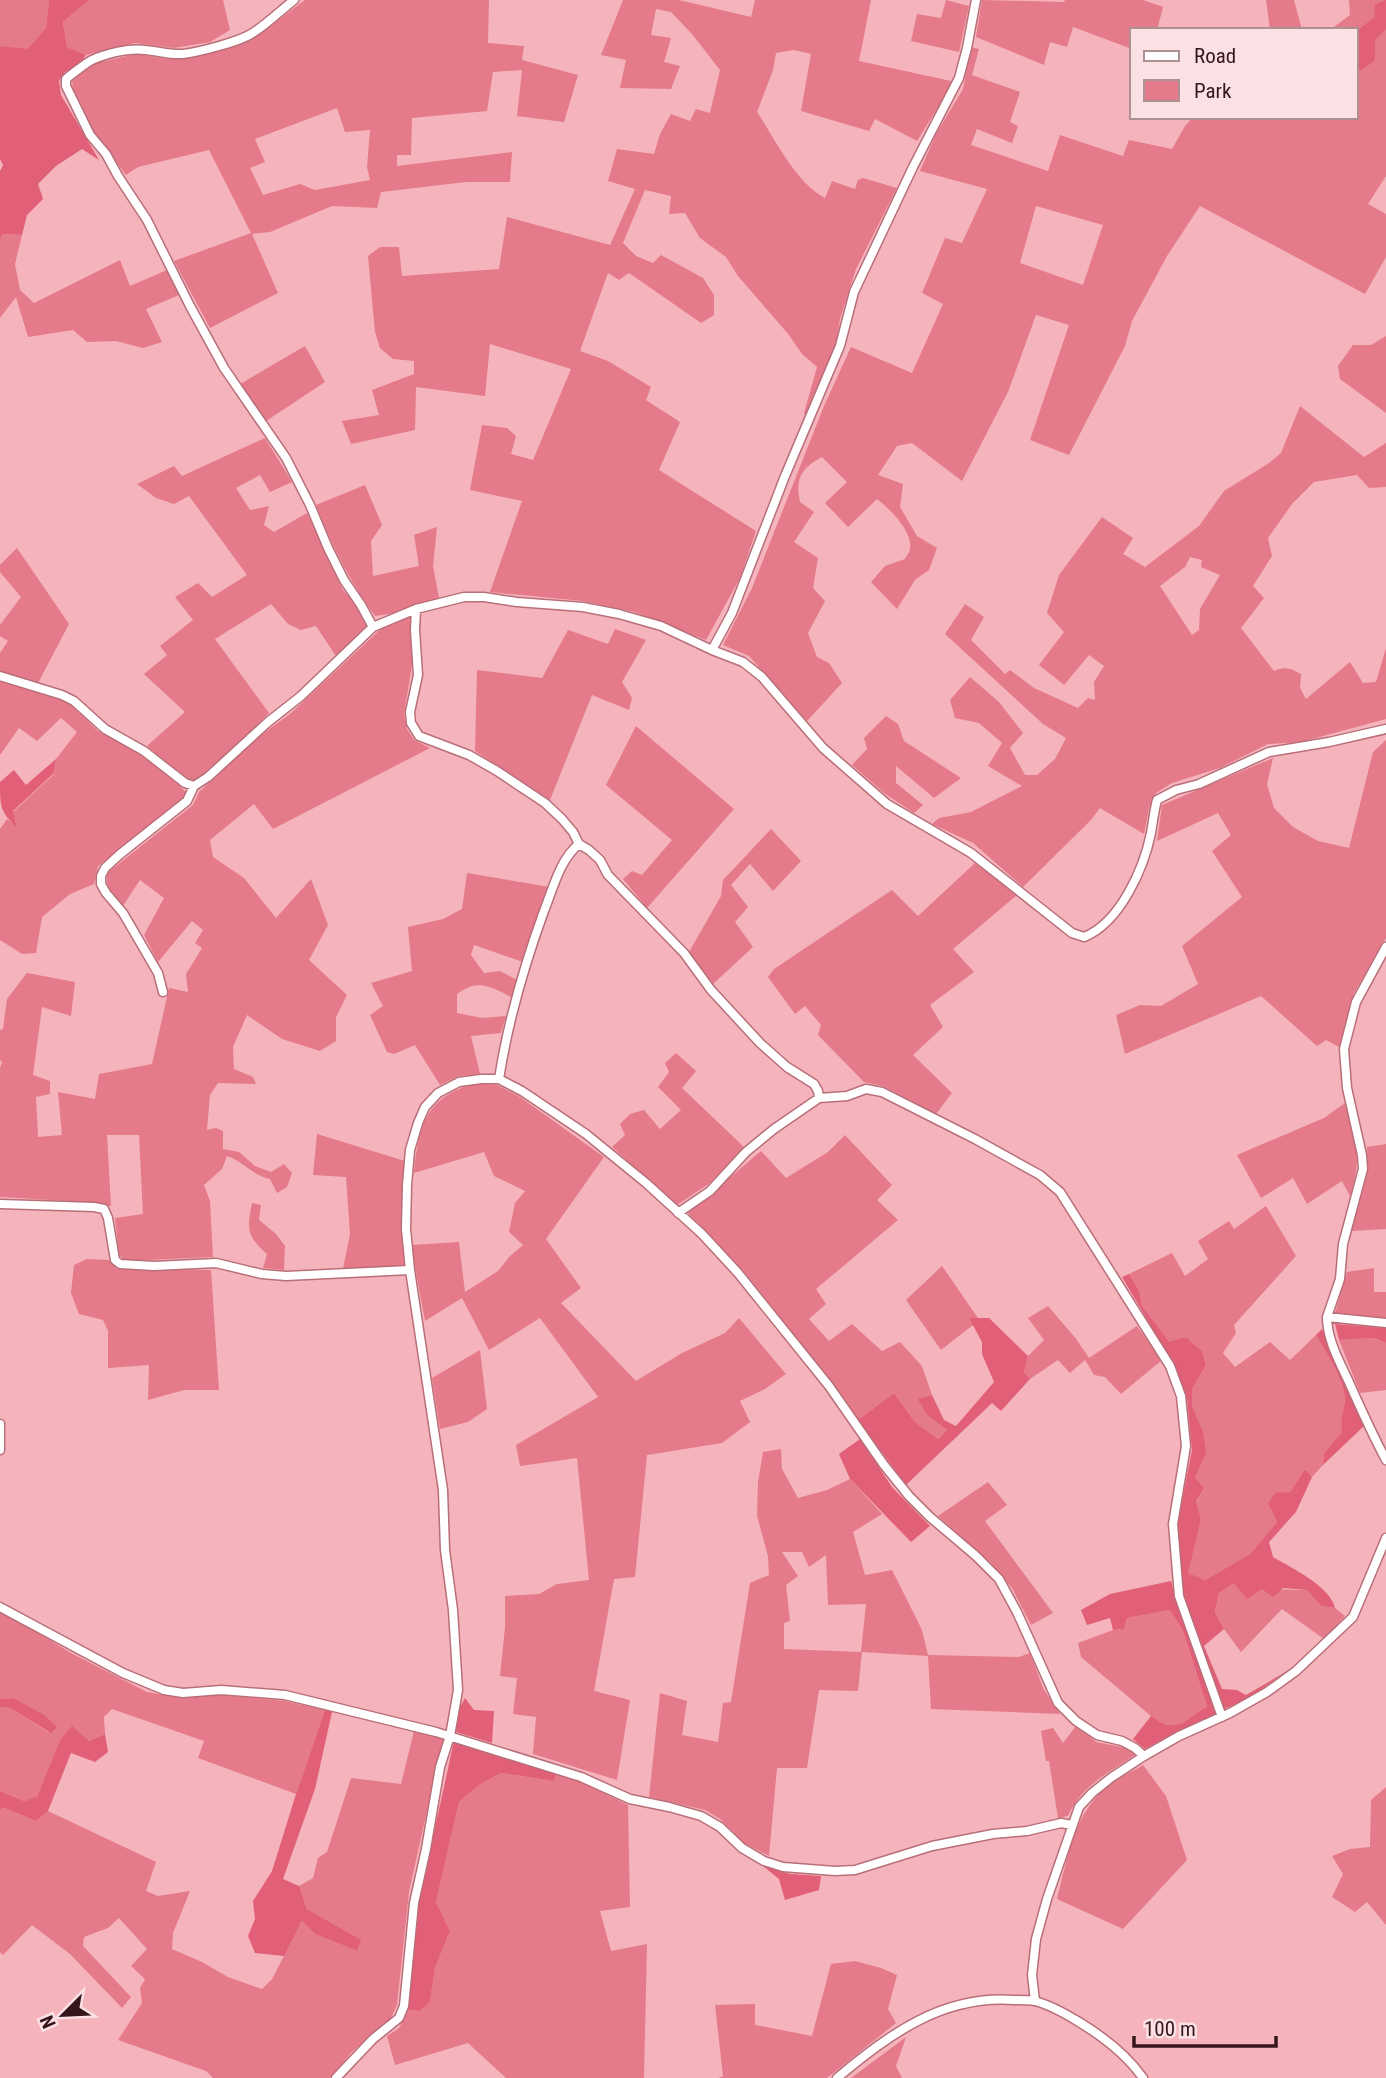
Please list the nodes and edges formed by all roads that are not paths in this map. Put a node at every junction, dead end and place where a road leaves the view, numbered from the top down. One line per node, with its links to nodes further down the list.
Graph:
1 (294, 0): 4 (street)
2 (976, 0): 5 (street)
3 (416, 609): 4 (street); 5 (street); 9 (street)
4 (373, 627): 8 (street)
5 (712, 650): 7 (street)
6 (0, 676): 8 (street)
7 (1386, 729)
8 (194, 786): 11 (street)
9 (579, 844): 12 (street); 13 (street)
10 (1386, 947): 17 (street)
11 (163, 992)
12 (499, 1079): 15 (street); 16 (street)
13 (819, 1098): 15 (street); 24 (street)
14 (0, 1204): 16 (street)
15 (678, 1213): 26 (street)
16 (410, 1270): 25 (street)
17 (1327, 1317): 18 (street); 21 (street)
18 (1386, 1323)
19 (0, 1424): 20 (street)
20 (0, 1450)
21 (1386, 1460)
22 (1386, 1538): 24 (street)
23 (0, 1607): 25 (street)
24 (1222, 1717): 26 (street)
25 (450, 1736): 27 (street); 29 (street)
26 (1144, 1756): 27 (street)
27 (1072, 1825): 28 (street)
28 (1035, 2001): 30 (street); 31 (street)
29 (336, 2078)
30 (837, 2078)
31 (1143, 2078)

